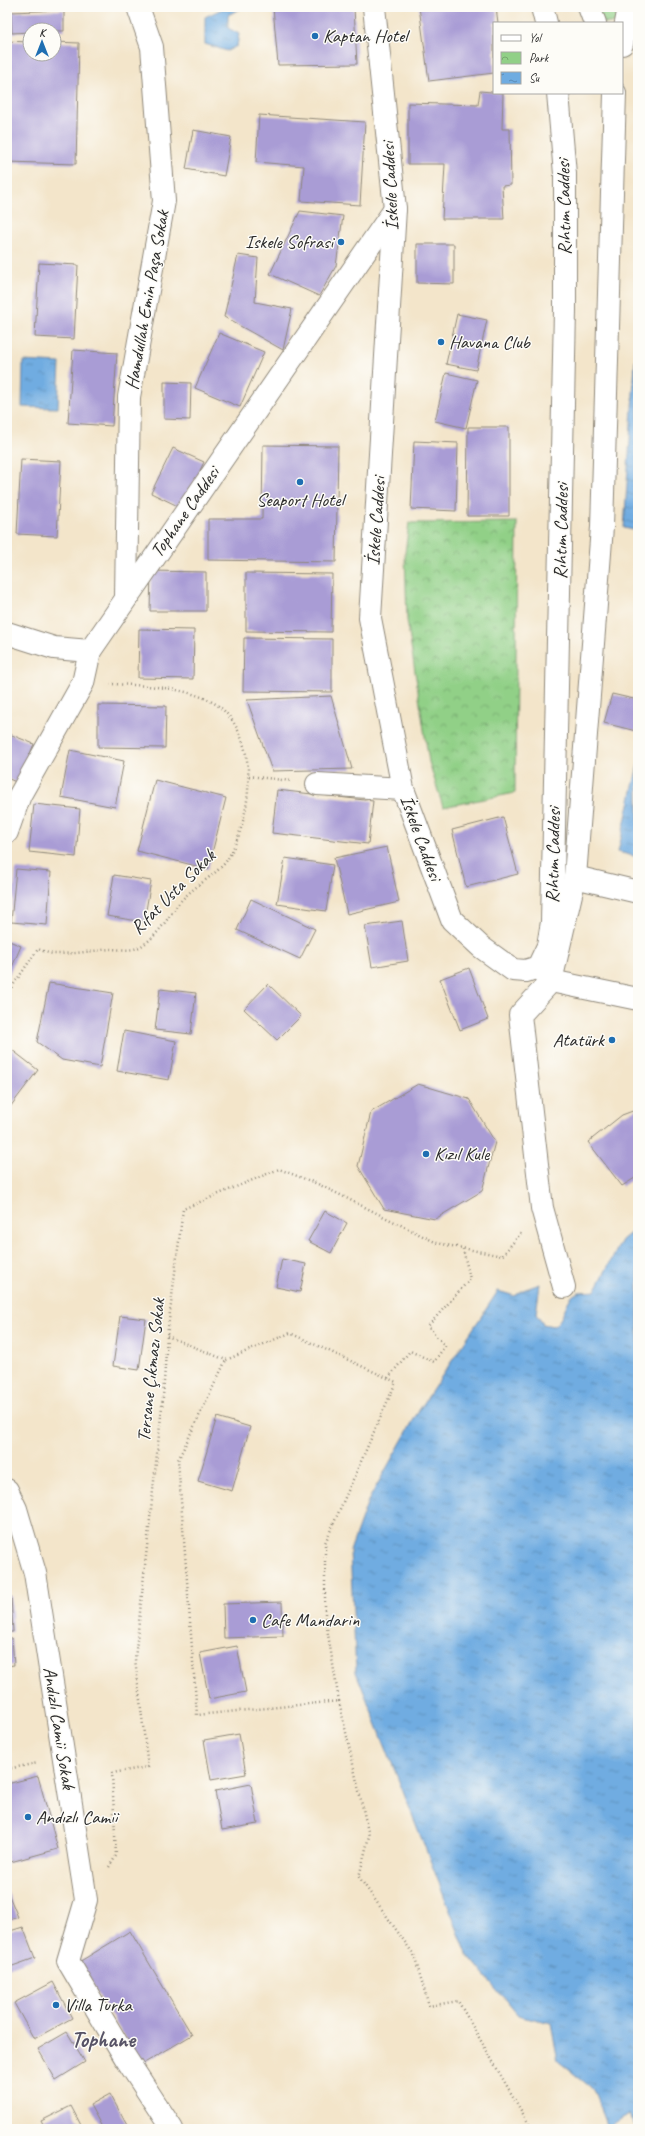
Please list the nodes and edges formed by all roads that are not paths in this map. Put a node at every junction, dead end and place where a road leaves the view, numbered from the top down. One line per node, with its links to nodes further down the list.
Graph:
1 (138, 7): 12 (street, Hamdullah Emin Paşa Sokak)
2 (374, 7): 11 (street, İskele Caddesi)
3 (542, 7): 6 (street)
4 (589, 7): 7 (street)
5 (628, 7): 8 (street)
6 (546, 22)
7 (595, 22)
8 (623, 38)
9 (558, 94): 20 (street, Rıhtım Caddesi)
10 (615, 94): 18 (street)
11 (395, 209): 12 (street, Tophane Caddesi); 16 (street, İskele Caddesi)
12 (126, 597): 14 (street, Tophane Caddesi)
13 (7, 633): 14 (street)
14 (90, 651): 17 (street, Tophane Caddesi)
15 (317, 784): 16 (street)
16 (402, 789): 20 (street, İskele Caddesi)
17 (7, 832)
18 (575, 877): 19 (street); 20 (street)
19 (638, 892)
20 (544, 974): 21 (street); 22 (street)
21 (638, 999)
22 (564, 1287)
23 (7, 1490): 24 (street, Andızlı Camii Sokak)
24 (172, 2129)

